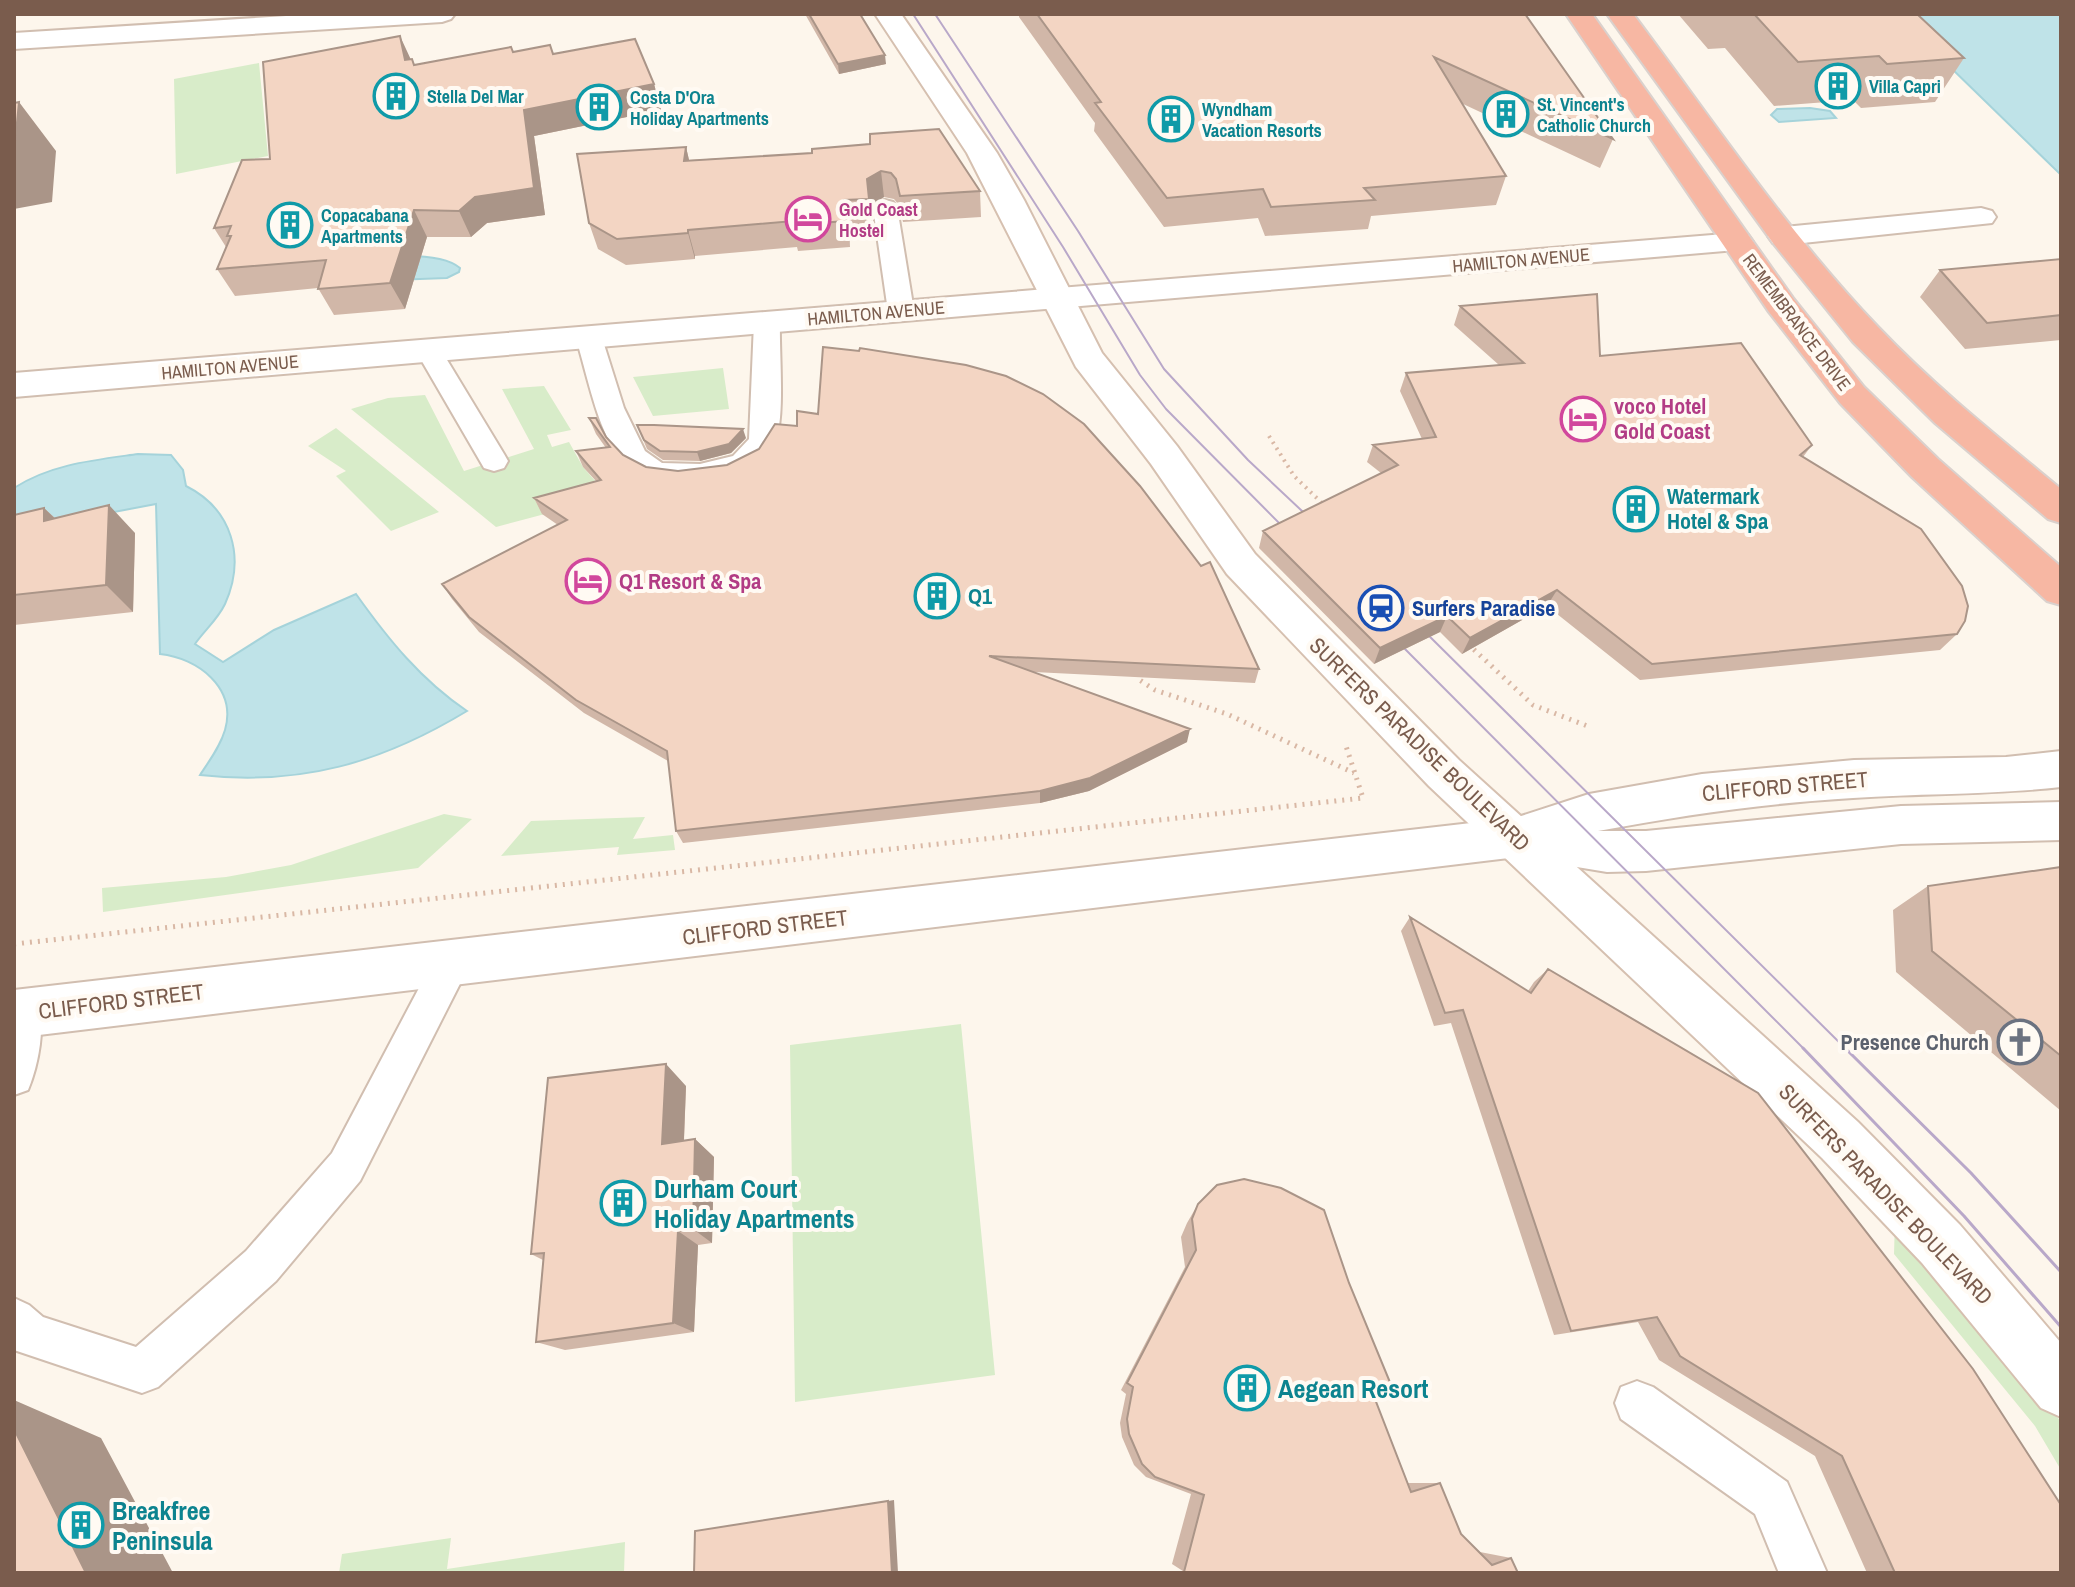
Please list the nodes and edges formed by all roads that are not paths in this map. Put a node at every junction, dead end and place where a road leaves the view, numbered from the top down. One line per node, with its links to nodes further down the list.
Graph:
1 (442, 14): 5 (street)
2 (888, 14): 10 (street, SURFERS PARADISE BOULEVARD)
3 (1579, 14): 9 (highway, REMEMBRANCE DRIVE)
4 (1620, 14): 8 (highway, REMEMBRANCE DRIVE)
5 (14, 41)
6 (885, 207): 11 (lane)
7 (1981, 217): 8 (street)
8 (1784, 236): 17 (highway, REMEMBRANCE DRIVE)
9 (1737, 242): 10 (street, HAMILTON AVENUE); 18 (highway, REMEMBRANCE DRIVE)
10 (1055, 298): 11 (street, HAMILTON AVENUE); 21 (street, SURFERS PARADISE BOULEVARD)
11 (901, 311): 12 (street, HAMILTON AVENUE)
12 (767, 323): 13 (street, HAMILTON AVENUE); 13 (lane)
13 (589, 338): 14 (street, HAMILTON AVENUE)
14 (429, 351): 15 (street, HAMILTON AVENUE); 16 (lane)
15 (14, 385)
16 (494, 461)
17 (2061, 509)
18 (2061, 590)
19 (2061, 769): 21 (street, CLIFFORD STREET)
20 (2061, 821): 21 (street, CLIFFORD STREET)
21 (1515, 838): 22 (street, CLIFFORD STREET); 26 (street, SURFERS PARADISE BOULEVARD)
22 (451, 964): 23 (street, CLIFFORD STREET); 25 (lane)
23 (19, 1013): 24 (lane)
24 (14, 1076)
25 (14, 1320)
26 (2061, 1388)
27 (1637, 1403): 28 (lane)
28 (1803, 1573)

